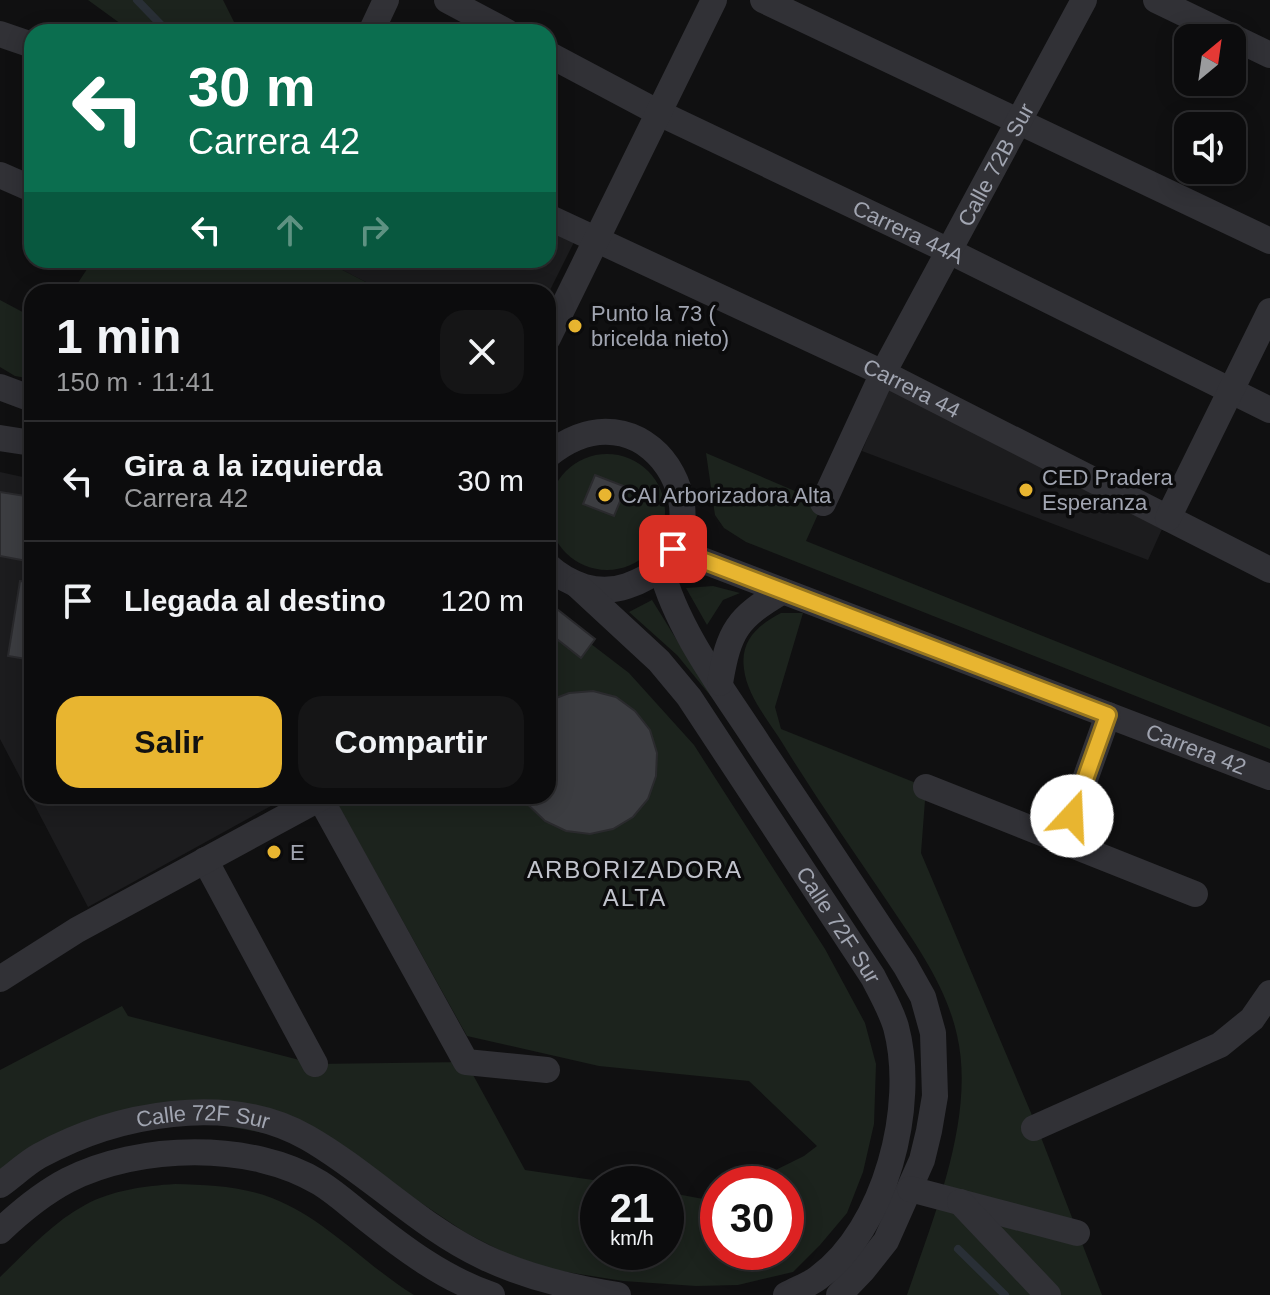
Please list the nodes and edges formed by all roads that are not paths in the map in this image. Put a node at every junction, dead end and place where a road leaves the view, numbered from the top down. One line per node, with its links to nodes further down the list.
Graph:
1 (386, 0): 7 (street)
2 (447, 0): 8 (street)
3 (714, 0): 13 (street)
4 (763, 0): 14 (street)
5 (1084, 0): 14 (street, Calle 72B Sur)
6 (1156, 0): 11 (street)
7 (375, 24)
8 (492, 24)
9 (0, 34): 10 (street)
10 (24, 42)
11 (1270, 55)
12 (556, 58): 13 (street, Carrera 44A)
13 (659, 113): 18 (street); 20 (street, Carrera 44A)
14 (1018, 122): 19 (street); 20 (street, Calle 72B Sur)
15 (0, 175): 16 (street)
16 (24, 186)
17 (556, 221): 18 (street, Carrera 44)
18 (596, 241): 22 (street); 23 (street, Carrera 44)
19 (1270, 241)
20 (949, 251): 23 (street, Calle 72B Sur); 25 (street, Carrera 44A)
21 (1270, 311): 25 (street)
22 (556, 322)
23 (883, 373): 31 (street, Calle 72B Sur); 32 (street, Carrera 44)
24 (0, 387): 26 (street)
25 (1231, 390): 27 (street, Carrera 44A); 32 (street)
26 (24, 396)
27 (1270, 410)
28 (0, 438): 29 (street)
29 (24, 442)
30 (556, 449): 33 (street)
31 (823, 503)
32 (1168, 518): 34 (street, Carrera 44)
33 (667, 559): 35 (street); 36 (street, Carrera 42); 37 (street, Calle 72F Sur)
34 (1270, 570)
35 (558, 574): 56 (street, Calle 72F Sur)
36 (783, 591): 37 (street); 38 (street, Carrera 42)
37 (720, 683): 52 (street, Calle 72F Sur)
38 (1108, 715): 39 (street, Carrera 42); 43 (street)
39 (1270, 777)
40 (926, 787): 43 (street)
41 (309, 804): 44 (street)
42 (326, 804): 49 (street)
43 (1063, 841): 45 (street)
44 (205, 860): 46 (street); 48 (street)
45 (1195, 894)
46 (0, 979)
47 (1270, 993): 50 (street)
48 (315, 1064)
49 (547, 1070)
50 (1034, 1128)
51 (0, 1185): 58 (street, Calle 72F Sur)
52 (910, 1189): 53 (street); 60 (street, Calle 72F Sur)
53 (960, 1202): 55 (street); 61 (street)
54 (0, 1231): 57 (street, Calle 72F Sur)
55 (1077, 1233)
56 (824, 1287): 59 (street, Calle 72F Sur)
57 (492, 1295)
58 (618, 1295)
59 (786, 1295)
60 (839, 1295)
61 (1048, 1295)

